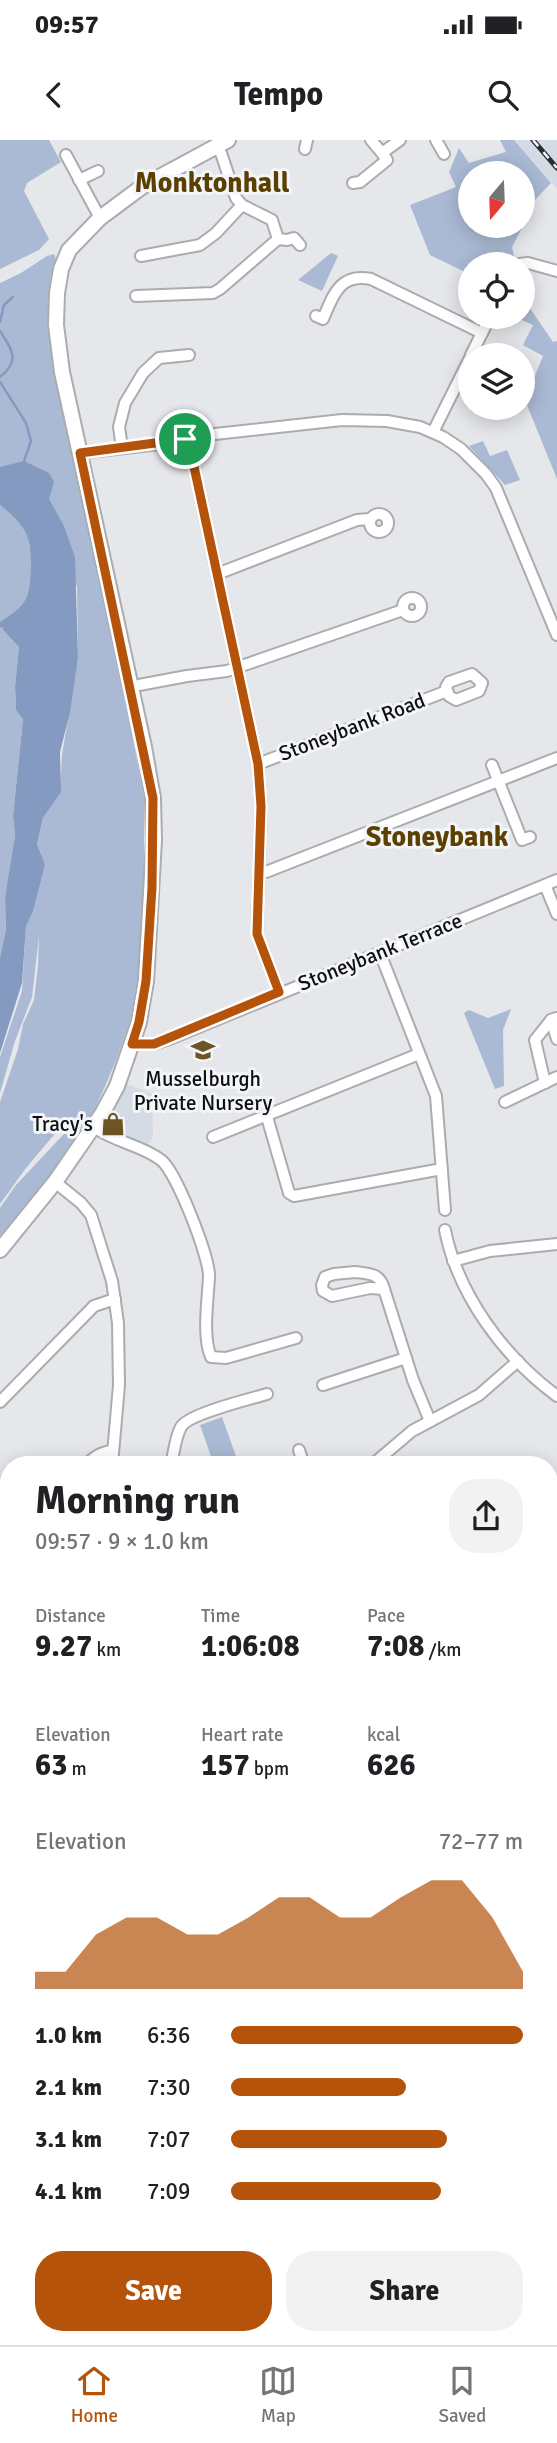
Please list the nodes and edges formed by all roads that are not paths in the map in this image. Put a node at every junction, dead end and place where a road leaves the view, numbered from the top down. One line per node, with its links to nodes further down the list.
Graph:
1 (372, 140): 5 (street)
2 (400, 140): 5 (street)
3 (436, 140): 6 (street)
4 (222, 144): 11 (street); 12 (main road)
5 (382, 153): 10 (street)
6 (444, 154)
7 (66, 155): 9 (street)
8 (98, 171): 9 (street)
9 (79, 180): 12 (street)
10 (352, 183)
11 (242, 205): 13 (street); 15 (street)
12 (100, 218): 28 (main road)
13 (278, 239): 14 (street); 18 (street)
14 (300, 245)
15 (148, 251)
16 (535, 265): 17 (street)
17 (557, 271)
18 (136, 296)
19 (316, 316): 21 (street)
20 (484, 329): 21 (street)
21 (482, 333): 22 (street)
22 (477, 343)
23 (188, 355): 27 (street)
24 (458, 381): 25 (street)
25 (432, 432): 26 (street); 32 (street)
26 (185, 439): 27 (street); 30 (street)
27 (122, 448): 28 (street)
28 (80, 453): 49 (main road)
29 (370, 519): 30 (street)
30 (217, 574): 33 (street)
31 (403, 610): 33 (street)
32 (557, 635)
33 (238, 667): 34 (street); 37 (street)
34 (139, 685)
35 (447, 691): 37 (street, Stoneybank Road)
36 (557, 758): 39 (street)
37 (258, 764): 41 (street)
38 (492, 765): 39 (street)
39 (498, 781): 40 (street); 41 (street)
40 (530, 837)
41 (260, 872): 46 (street)
42 (557, 880): 43 (street, Stoneybank Terrace)
43 (545, 885): 44 (street); 45 (street, Stoneybank Terrace)
44 (557, 914)
45 (380, 953): 46 (street, Stoneybank Terrace); 50 (street)
46 (279, 992): 49 (street, Stoneybank Terrace)
47 (554, 1019): 48 (street); 52 (street)
48 (557, 1039)
49 (132, 1044): 55 (main road)
50 (419, 1054): 54 (street); 57 (street)
51 (557, 1077): 52 (street)
52 (545, 1083): 53 (street)
53 (505, 1102)
54 (267, 1116): 56 (street); 57 (street)
55 (94, 1127): 58 (main road); 66 (street)
56 (213, 1137)
57 (442, 1169): 59 (street)
58 (55, 1182): 62 (main road); 65 (street)
59 (445, 1210)
60 (445, 1230): 63 (street)
61 (557, 1244): 63 (street)
62 (0, 1250)
63 (453, 1261): 68 (street)
64 (384, 1289): 64 (street); 67 (street)
65 (115, 1299): 72 (street); 75 (street)
66 (296, 1338)
67 (406, 1358): 69 (street); 73 (street)
68 (517, 1361): 71 (street); 73 (street)
69 (323, 1385)
70 (267, 1394): 79 (street)
71 (557, 1396)
72 (0, 1402)
73 (430, 1421): 76 (street)
74 (299, 1450): 80 (street)
75 (113, 1451): 77 (street); 78 (street)
76 (387, 1452): 81 (street); 82 (street)
77 (95, 1456)
78 (113, 1456)
79 (173, 1456)
80 (301, 1456)
81 (382, 1456)
82 (389, 1456)

